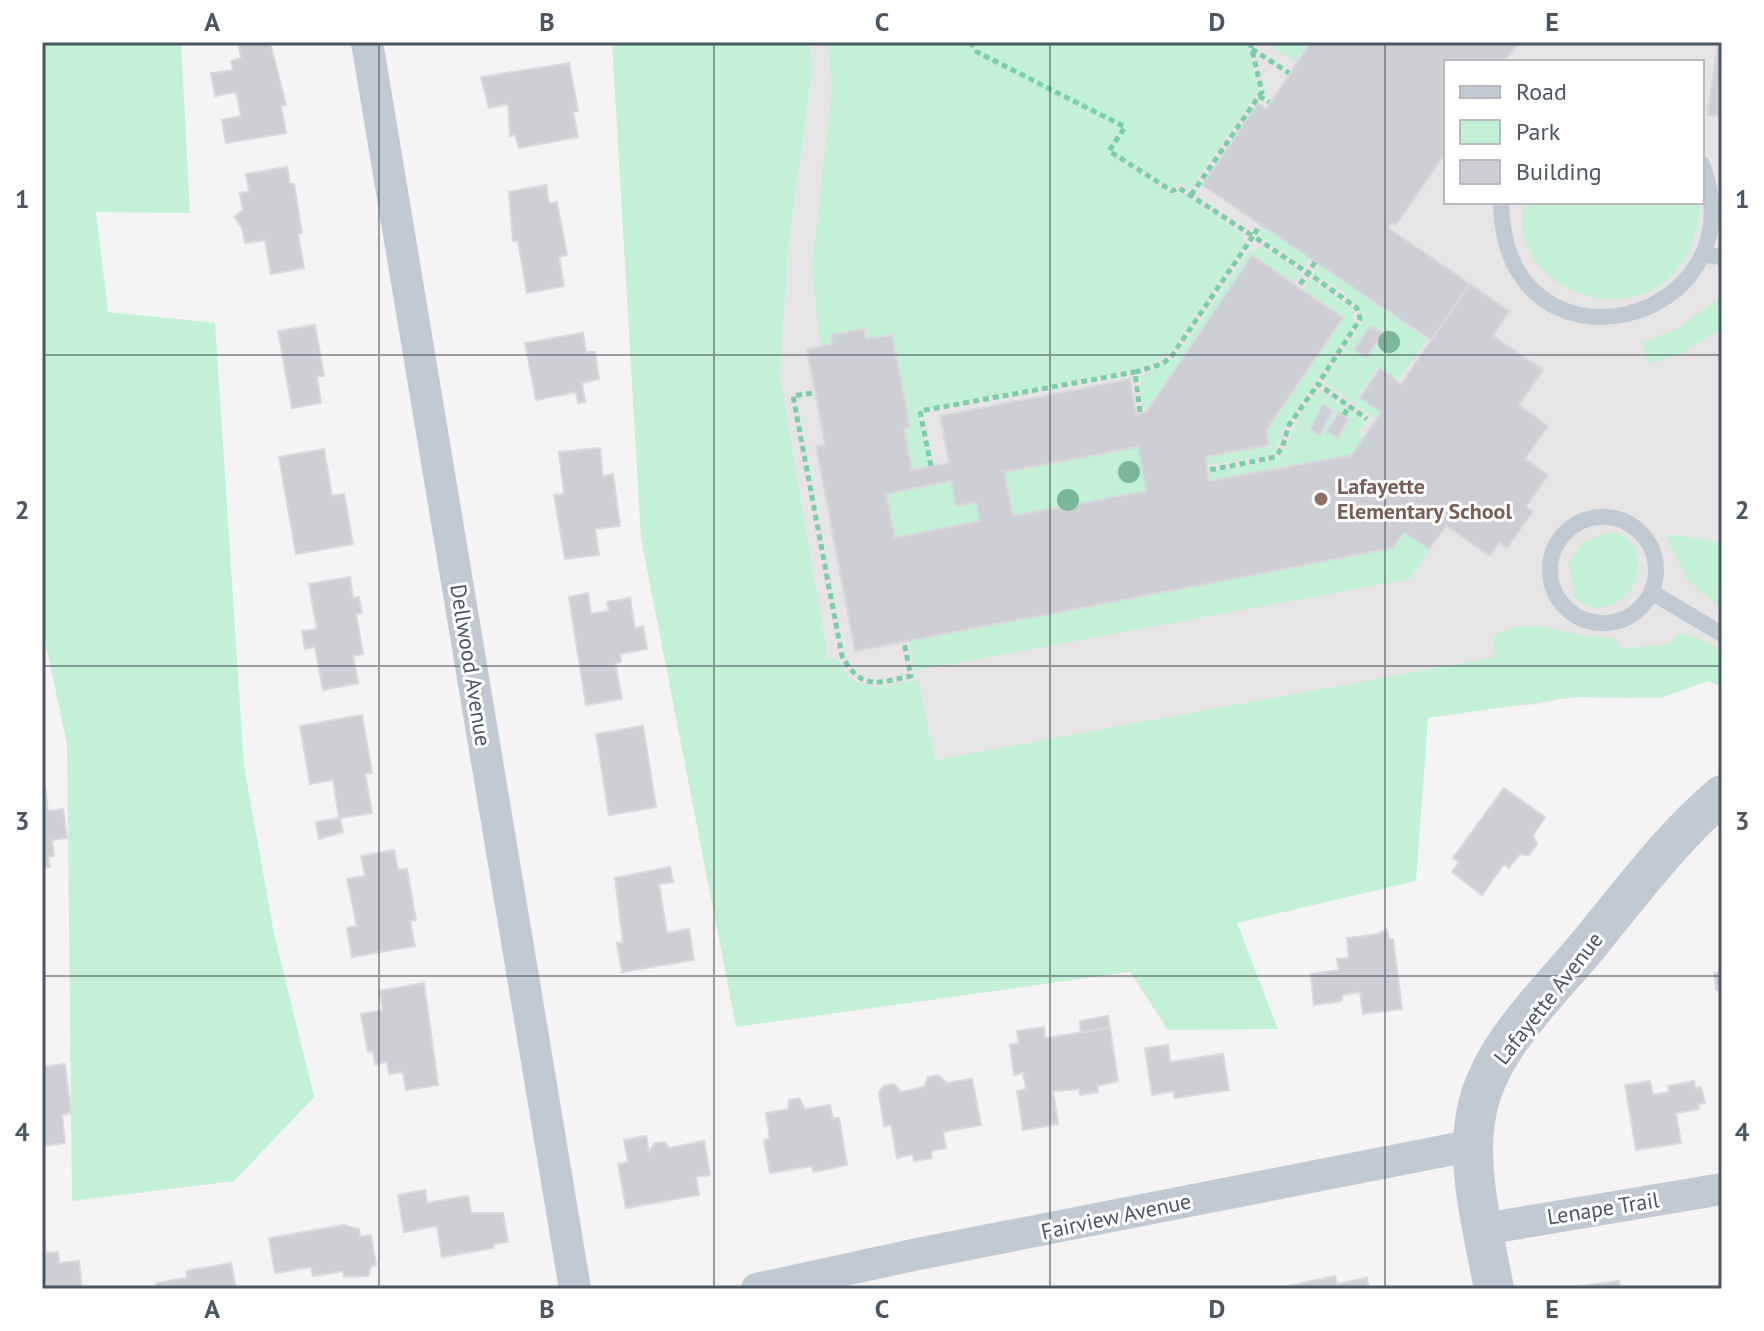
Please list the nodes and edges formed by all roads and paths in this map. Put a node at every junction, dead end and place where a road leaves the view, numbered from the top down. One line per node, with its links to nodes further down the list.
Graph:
1 (367, 42): 32 (street, Dellwood Avenue)
2 (970, 42): 8 (path)
3 (1251, 45): 4 (path); 5 (path)
4 (1289, 73)
5 (1259, 96): 6 (path); 8 (path)
6 (1269, 102)
7 (1704, 169): 12 (lane)
8 (1191, 195): 11 (path)
9 (1501, 204): 12 (lane)
10 (1260, 225): 11 (path)
11 (1253, 236): 14 (path); 16 (path)
12 (1714, 256)
13 (1315, 262): 14 (path)
14 (1308, 273): 15 (path); 17 (path)
15 (1298, 287)
16 (1135, 372): 20 (path); 23 (path)
17 (1318, 384): 19 (path); 24 (path)
18 (812, 393): 27 (path)
19 (1349, 406): 21 (path); 22 (path)
20 (1140, 412)
21 (1344, 415)
22 (1367, 419)
23 (931, 466)
24 (1210, 470)
25 (1651, 592): 25 (lane); 26 (lane)
26 (1722, 634)
27 (904, 643)
28 (1722, 795): 29 (street, Lafayette Avenue)
29 (1474, 1145): 31 (street, Lafayette Avenue); 33 (street, Fairview Avenue)
30 (1722, 1189): 31 (street, Lenape Trail)
31 (1484, 1229): 34 (street, Lafayette Avenue)
32 (575, 1289)
33 (757, 1289)
34 (1494, 1289)

